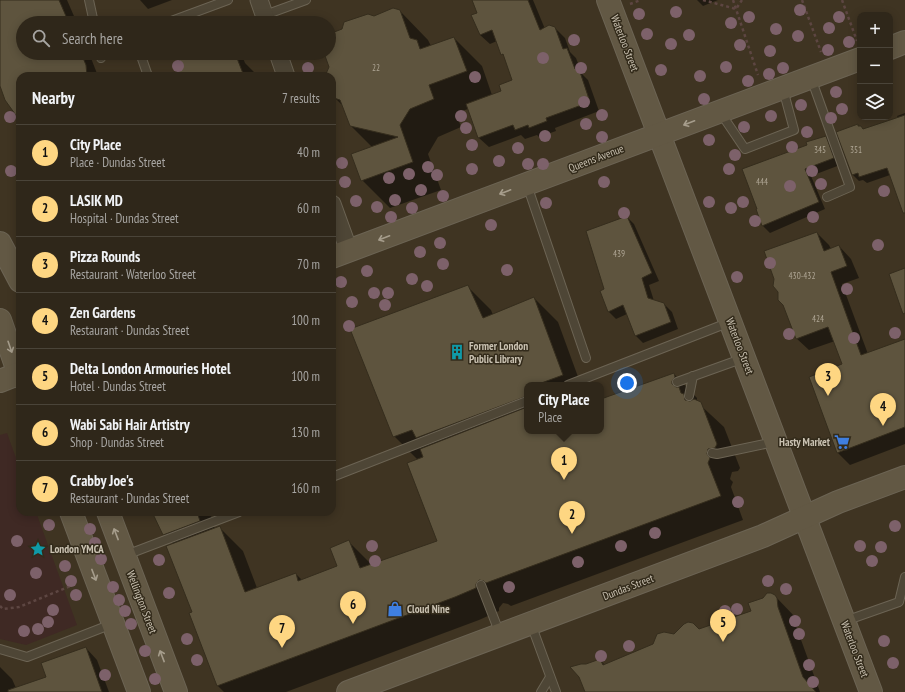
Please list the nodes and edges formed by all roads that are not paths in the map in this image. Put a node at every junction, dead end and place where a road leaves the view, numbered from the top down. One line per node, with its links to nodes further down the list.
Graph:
1 (90, 0): 6 (lane)
2 (228, 0): 7 (lane)
3 (306, 0): 5 (lane)
4 (608, 0): 18 (main road, Waterloo Street)
5 (264, 13)
6 (93, 16)
7 (185, 16)
8 (905, 42): 9 (main road)
9 (893, 47)
10 (857, 52): 15 (main road, Queens Avenue)
11 (142, 60): 13 (lane)
12 (280, 60): 14 (street)
13 (147, 72)
14 (285, 72)
15 (819, 74): 16 (main road, Queens Avenue); 20 (lane)
16 (774, 91): 17 (main road, Queens Avenue); 17 (lane)
17 (720, 112): 18 (main road, Queens Avenue, one-way to 18)
18 (660, 134): 19 (main road, Queens Avenue); 26 (main road, Waterloo Street)
19 (526, 184): 23 (main road, Queens Avenue, one-way to 23); 27 (lane)
20 (827, 198)
21 (336, 229): 23 (street)
22 (0, 243): 24 (main road)
23 (340, 254)
24 (16, 273)
25 (0, 320): 29 (main road, one-way to 29)
26 (731, 322): 28 (main road, Waterloo Street); 31 (lane)
27 (586, 358)
28 (744, 358): 30 (lane); 35 (main road, Waterloo Street)
29 (15, 376)
30 (693, 376): 32 (lane); 33 (lane)
31 (576, 382)
32 (677, 382)
33 (689, 396)
34 (524, 402): 37 (lane)
35 (776, 442): 36 (lane); 42 (main road, Waterloo Street)
36 (712, 453)
37 (336, 475)
38 (905, 477): 42 (main road, Dundas Street)
39 (72, 516): 47 (main road, one-way to 47)
40 (109, 516): 43 (main road, Wellington Street, one-way to 40)
41 (229, 516): 43 (lane)
42 (804, 517): 46 (main road, Waterloo Street); 48 (main road, Dundas Street)
43 (124, 556): 53 (main road, Wellington Street, one-way to 43)
44 (905, 577): 46 (lane)
45 (481, 586): 49 (lane)
46 (844, 622): 57 (main road, Waterloo Street)
47 (113, 623): 50 (lane); 52 (main road)
48 (531, 623): 49 (main road, Dundas Street); 51 (lane)
49 (500, 635): 54 (main road, Dundas Street)
50 (0, 650)
51 (550, 676): 55 (lane); 56 (lane)
52 (139, 692)
53 (176, 692)
54 (348, 692)
55 (541, 692)
56 (556, 692)
57 (871, 692)

